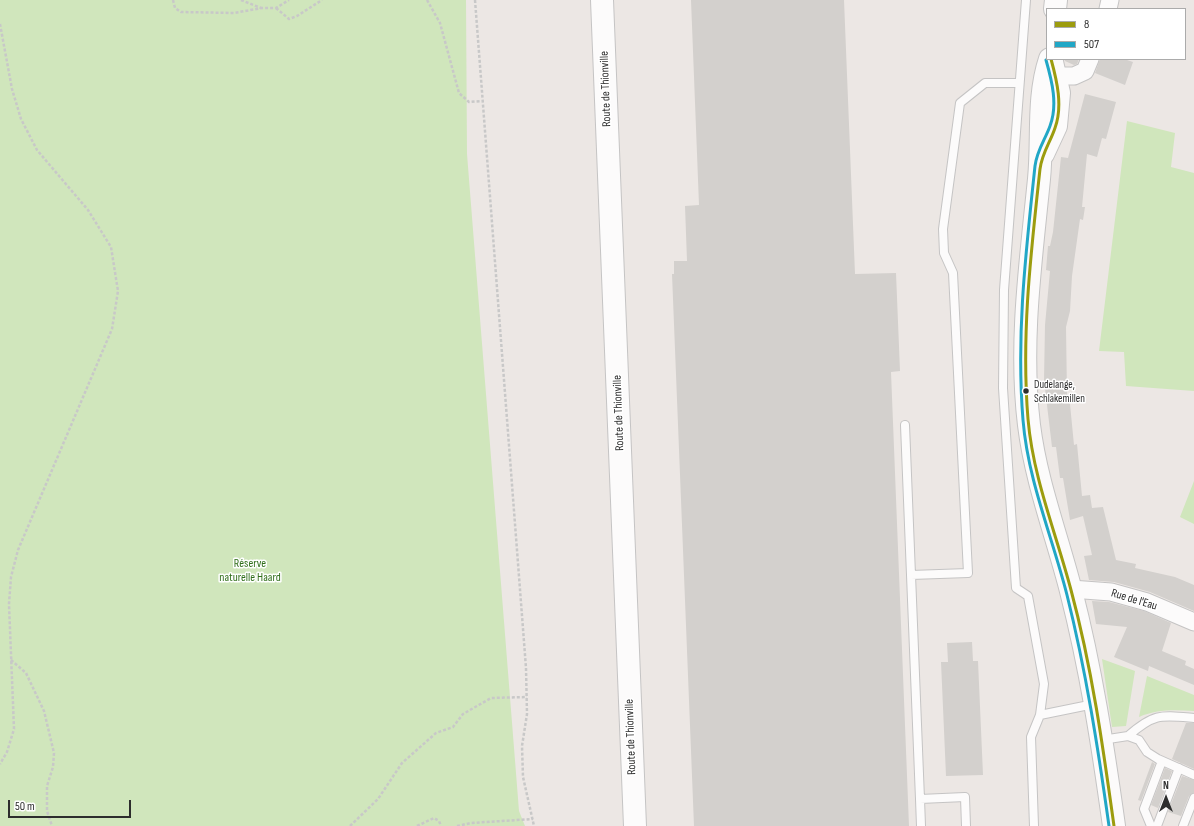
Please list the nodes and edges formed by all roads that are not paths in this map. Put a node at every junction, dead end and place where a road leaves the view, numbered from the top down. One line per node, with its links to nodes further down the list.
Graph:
1 (602, 0): 20 (main road, Route de Thionville)
2 (1026, 0): 5 (lane)
3 (1090, 60): 4 (street)
4 (1052, 65): 8 (main road)
5 (1020, 83): 7 (lane); 11 (lane)
6 (906, 425): 7 (lane)
7 (911, 575): 19 (lane)
8 (1071, 589): 9 (street, Rue de l'Eau); 10 (main road)
9 (1194, 622)
10 (1097, 704): 11 (lane); 14 (main road)
11 (1040, 716): 23 (lane)
12 (1194, 718): 13 (lane)
13 (1128, 736): 14 (lane); 15 (lane)
14 (1102, 740): 24 (main road)
15 (1162, 761): 16 (lane); 25 (lane)
16 (1179, 768): 17 (lane); 26 (lane)
17 (1194, 775)
18 (1194, 798): 27 (lane)
19 (920, 799): 21 (lane); 22 (lane)
20 (635, 826)
21 (921, 826)
22 (966, 826)
23 (1034, 826)
24 (1114, 826)
25 (1151, 826)
26 (1157, 826)
27 (1183, 826)

